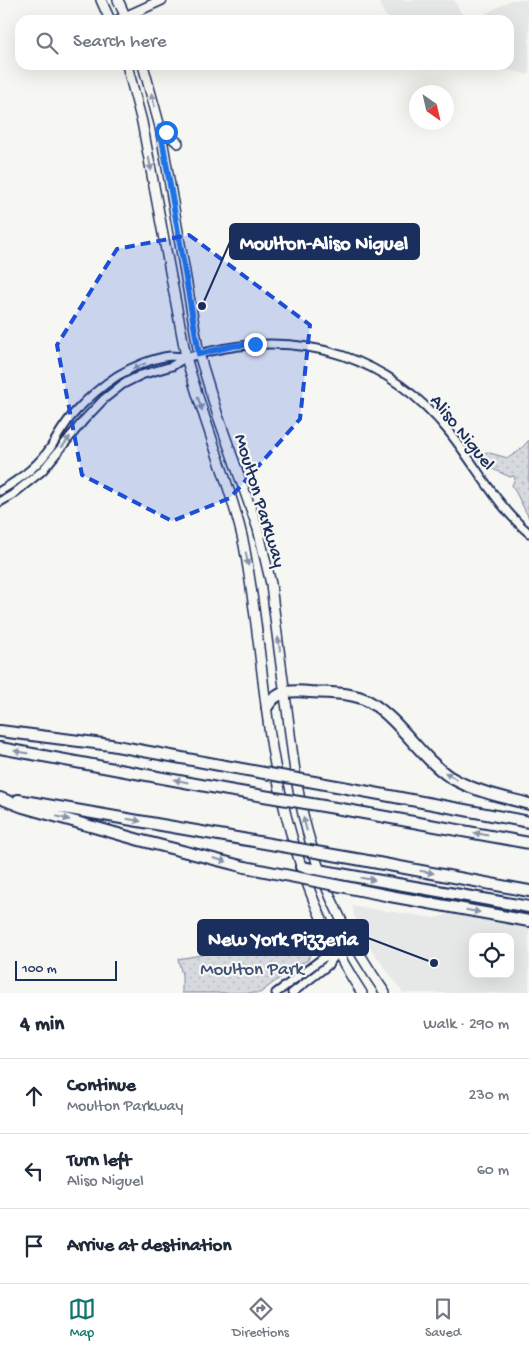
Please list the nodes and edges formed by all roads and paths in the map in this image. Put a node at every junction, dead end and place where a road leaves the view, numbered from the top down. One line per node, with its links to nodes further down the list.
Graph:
1 (101, 0): 4 (main road)
2 (118, 0): 5 (main road)
3 (162, 0): 6 (main road)
4 (108, 15)
5 (122, 15)
6 (131, 15)
7 (128, 70): 12 (main road, Moulton Parkway, one-way to 12)
8 (144, 70): 9 (main road, Moulton Parkway, one-way to 8)
9 (160, 127): 10 (main road); 11 (main road, Moulton Parkway)
10 (178, 143)
11 (199, 354): 12 (street, Aliso Niguel); 15 (street, Aliso Niguel); 16 (main road, Moulton Parkway, one-way to 11)
12 (186, 357): 13 (street, Aliso Niguel, one-way to 13); 14 (street, Aliso Niguel, one-way to 12); 17 (main road, Moulton Parkway, one-way to 17)
13 (0, 491)
14 (0, 502)
15 (529, 533)
16 (285, 692): 17 (highway); 21 (highway, one-way to 16); 25 (main road, Moulton Parkway, one-way to 16)
17 (267, 706): 24 (main road, Moulton Parkway)
18 (0, 731): 22 (highway, bridge)
19 (0, 748): 23 (highway, one-way to 19, bridge)
20 (0, 798): 26 (highway, one-way to 26, bridge); 28 (highway, one-way to 28, bridge)
21 (529, 804)
22 (529, 822)
23 (529, 843)
24 (302, 868): 25 (highway); 30 (main road, Moulton Parkway)
25 (320, 870): 27 (highway, one-way to 27); 29 (main road, Moulton Parkway)
26 (529, 891)
27 (529, 907)
28 (529, 921)
29 (352, 941): 30 (street); 34 (main road, Moulton Parkway)
30 (338, 952): 31 (street); 32 (street); 33 (main road, Moulton Parkway)
31 (276, 993)
32 (292, 993)
33 (362, 993)
34 (386, 993)

